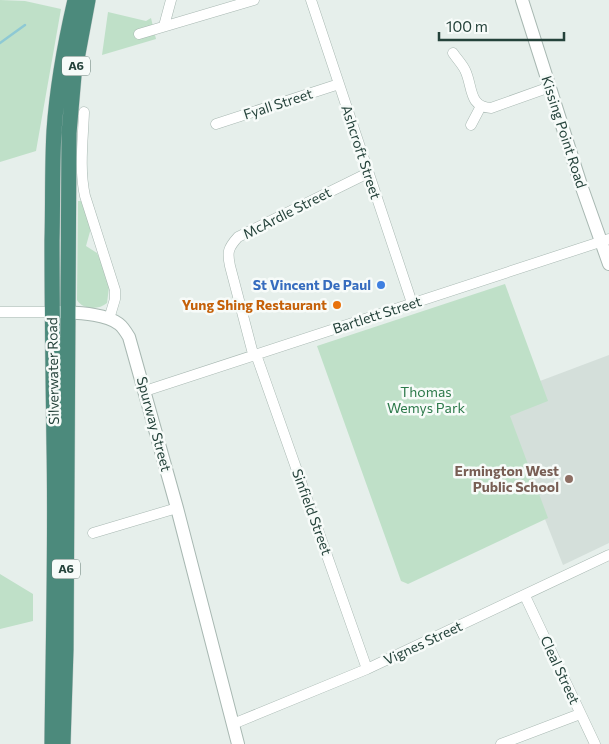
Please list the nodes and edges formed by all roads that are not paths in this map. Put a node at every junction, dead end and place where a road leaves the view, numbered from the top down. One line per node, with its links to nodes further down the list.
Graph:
1 (75, 0): 21 (highway, Silverwater Road / A6)
2 (88, 0): 22 (highway, Silverwater Road / A6)
3 (172, 0): 7 (street)
4 (254, 0): 7 (street)
5 (311, 0): 10 (street, Ashcroft Street)
6 (522, 0): 11 (street, Kissing Point Road)
7 (164, 26): 8 (street)
8 (139, 34)
9 (453, 53): 12 (street)
10 (339, 84): 14 (street, Fyall Street); 16 (street, Ashcroft Street)
11 (550, 87): 12 (street); 17 (street, Kissing Point Road)
12 (481, 106): 15 (street)
13 (84, 112): 23 (street)
14 (216, 124)
15 (471, 125)
16 (368, 173): 19 (street, Ashcroft Street); 24 (street, McArdle Street)
17 (605, 240): 18 (street, Kissing Point Road); 19 (street, Bartlett Street)
18 (609, 264)
19 (412, 303): 24 (street, Bartlett Street)
20 (0, 312): 21 (street)
21 (52, 312): 22 (street); 33 (highway, Silverwater Road / A6)
22 (68, 313): 23 (street); 34 (highway, Silverwater Road / A6)
23 (109, 319): 25 (street, Spurway Street)
24 (255, 355): 25 (street, Bartlett Street); 30 (street, Sinfield Street)
25 (144, 391): 26 (street, Spurway Street)
26 (177, 508): 27 (street); 32 (street, Spurway Street)
27 (93, 533)
28 (609, 555): 29 (street, Vignes Street)
29 (526, 596): 30 (street, Vignes Street); 31 (street, Cleal Street)
30 (367, 669): 32 (street, Vignes Street)
31 (580, 714): 36 (street); 37 (street, Cleal Street)
32 (233, 724): 35 (street, Spurway Street)
33 (52, 744)
34 (63, 744)
35 (238, 744)
36 (501, 744)
37 (595, 744)

